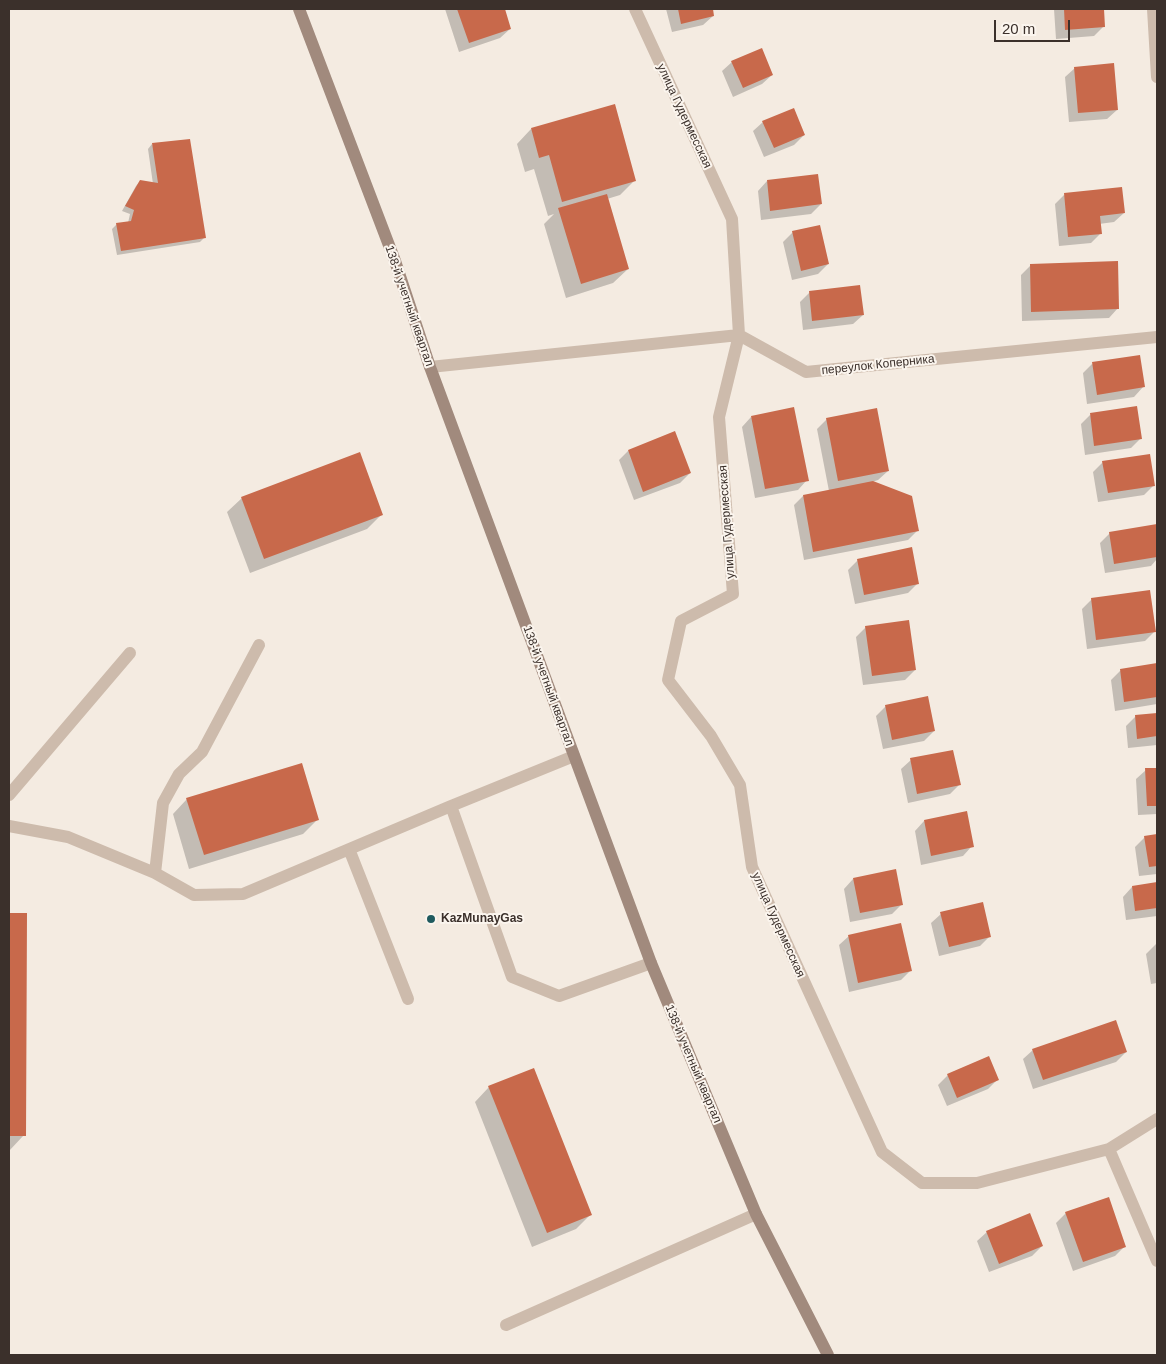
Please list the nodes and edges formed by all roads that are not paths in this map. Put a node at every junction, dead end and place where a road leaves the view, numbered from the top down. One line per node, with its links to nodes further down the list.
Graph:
1 (299, 9): 7 (main road, 138-й учетный квартал)
2 (634, 9): 5 (street, улица Гудермесская)
3 (1153, 9): 4 (street)
4 (1157, 77)
5 (739, 334): 6 (street, переулок Коперника); 7 (street); 19 (street, улица Гудермесская)
6 (1157, 337)
7 (430, 367): 10 (main road, 138-й учетный квартал)
8 (259, 645): 15 (street)
9 (130, 653): 11 (street)
10 (574, 756): 12 (street); 16 (main road, 138-й учетный квартал)
11 (9, 795)
12 (451, 806): 14 (street); 16 (street)
13 (9, 826): 15 (street)
14 (349, 849): 15 (street); 17 (street)
15 (155, 874)
16 (651, 963): 20 (main road, 138-й учетный квартал)
17 (408, 998)
18 (1157, 1119): 19 (street)
19 (1109, 1149): 21 (street)
20 (756, 1214): 22 (street); 23 (main road, 138-й учетный квартал)
21 (1157, 1261)
22 (506, 1325)
23 (827, 1353)

